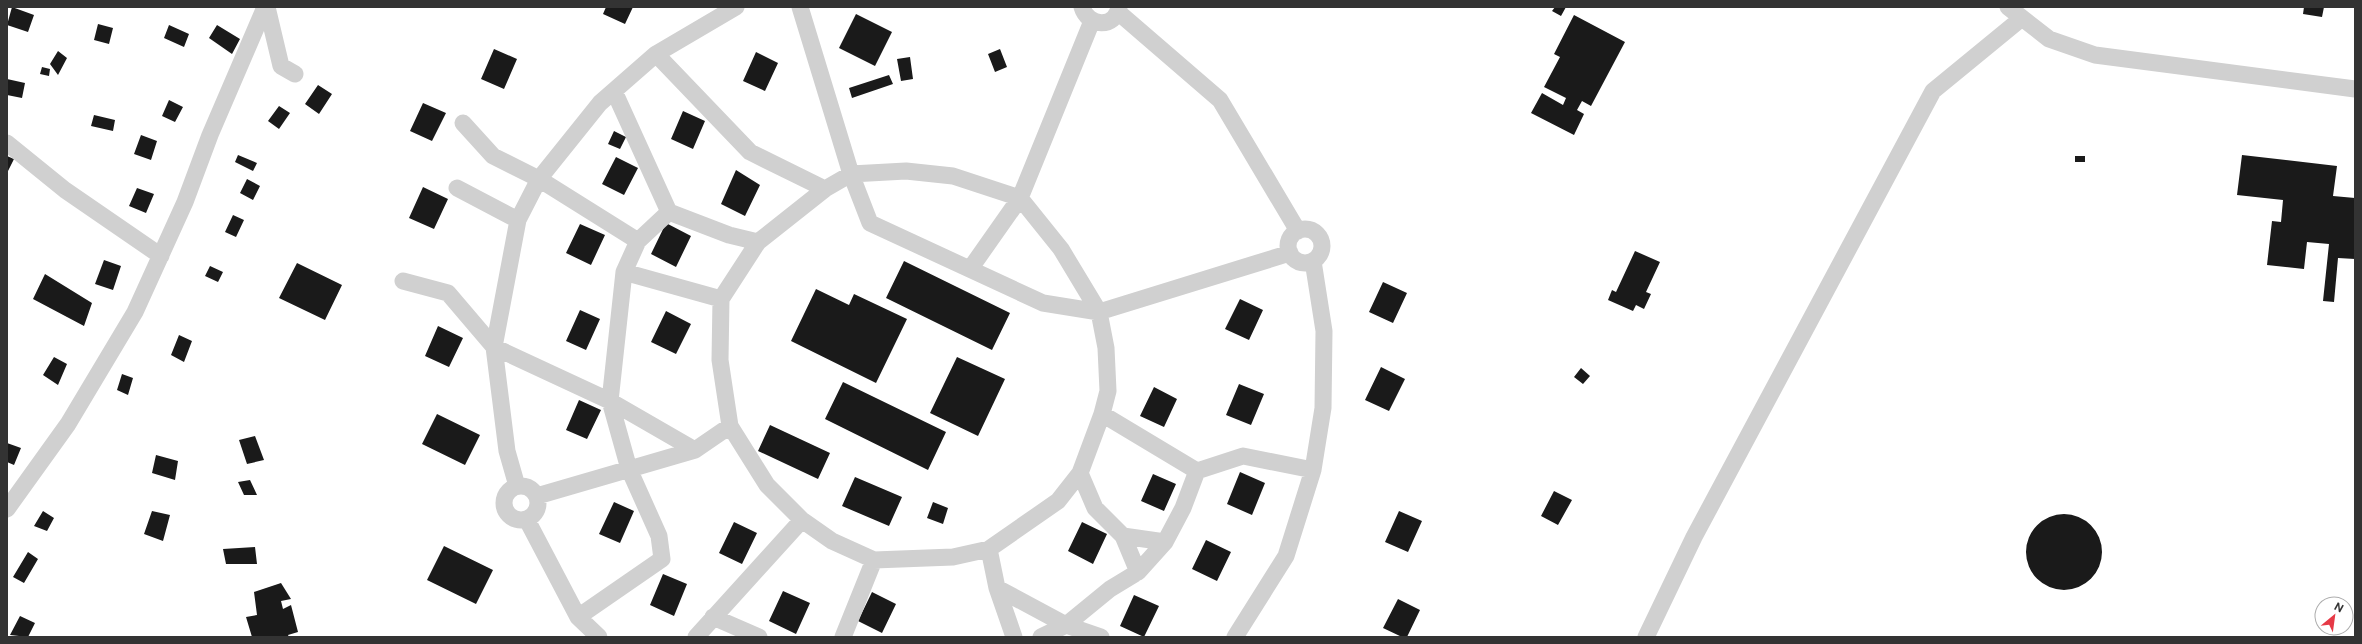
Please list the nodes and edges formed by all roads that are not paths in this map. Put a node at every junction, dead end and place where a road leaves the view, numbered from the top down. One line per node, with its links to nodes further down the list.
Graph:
1 (266, 7): 10 (street); 26 (street)
2 (736, 7): 9 (street)
3 (800, 7): 15 (street)
4 (1082, 7): 8 (street)
5 (2008, 7): 7 (street)
6 (1119, 9): 8 (street); 22 (street)
7 (2022, 18): 11 (street); 56 (street)
8 (1092, 21): 19 (street)
9 (656, 54): 12 (street); 18 (street)
10 (295, 74)
11 (2355, 89)
12 (614, 91): 16 (street); 20 (street)
13 (463, 123): 16 (street)
14 (7, 143): 26 (street)
15 (852, 174): 18 (street); 19 (street); 28 (street)
16 (539, 179): 21 (street); 23 (street)
17 (457, 188): 21 (street)
18 (825, 189): 24 (street)
19 (1020, 198): 28 (street); 32 (street)
20 (669, 212): 23 (street); 24 (street)
21 (518, 220): 33 (street)
22 (1298, 230): 25 (street); 27 (street)
23 (638, 241): 29 (street)
24 (758, 242): 31 (street)
25 (1290, 253): 27 (street); 32 (street)
26 (161, 256): 44 (street)
27 (1313, 261): 40 (street)
28 (970, 269): 32 (street)
29 (624, 272): 31 (street); 34 (street)
30 (403, 281): 33 (street)
31 (721, 299): 36 (street)
32 (1099, 312): 35 (street)
33 (494, 347): 34 (street); 42 (street)
34 (610, 401): 37 (street); 38 (street)
35 (1102, 414): 39 (street); 41 (street)
36 (730, 426): 37 (street); 46 (street)
37 (695, 450): 38 (street)
38 (629, 469): 43 (street); 53 (street)
39 (1197, 470): 40 (street); 48 (street)
40 (1313, 470): 64 (street)
41 (1080, 474): 47 (street); 49 (street)
42 (517, 486): 43 (street); 45 (street)
43 (537, 496): 45 (street)
44 (7, 509)
45 (527, 520): 53 (street)
46 (802, 520): 50 (street); 54 (street)
47 (1123, 536): 48 (street); 51 (street)
48 (1165, 542): 51 (street)
49 (989, 549): 50 (street); 52 (street)
50 (874, 560): 60 (street)
51 (1138, 572): 55 (street)
52 (997, 588): 55 (street); 61 (street)
53 (578, 617): 57 (street)
54 (713, 617): 58 (street); 59 (street)
55 (1066, 625): 62 (street); 63 (street)
56 (1652, 632)
57 (599, 637)
58 (696, 637)
59 (759, 637)
60 (843, 637)
61 (1014, 637)
62 (1041, 637)
63 (1101, 637)
64 (1234, 637)

